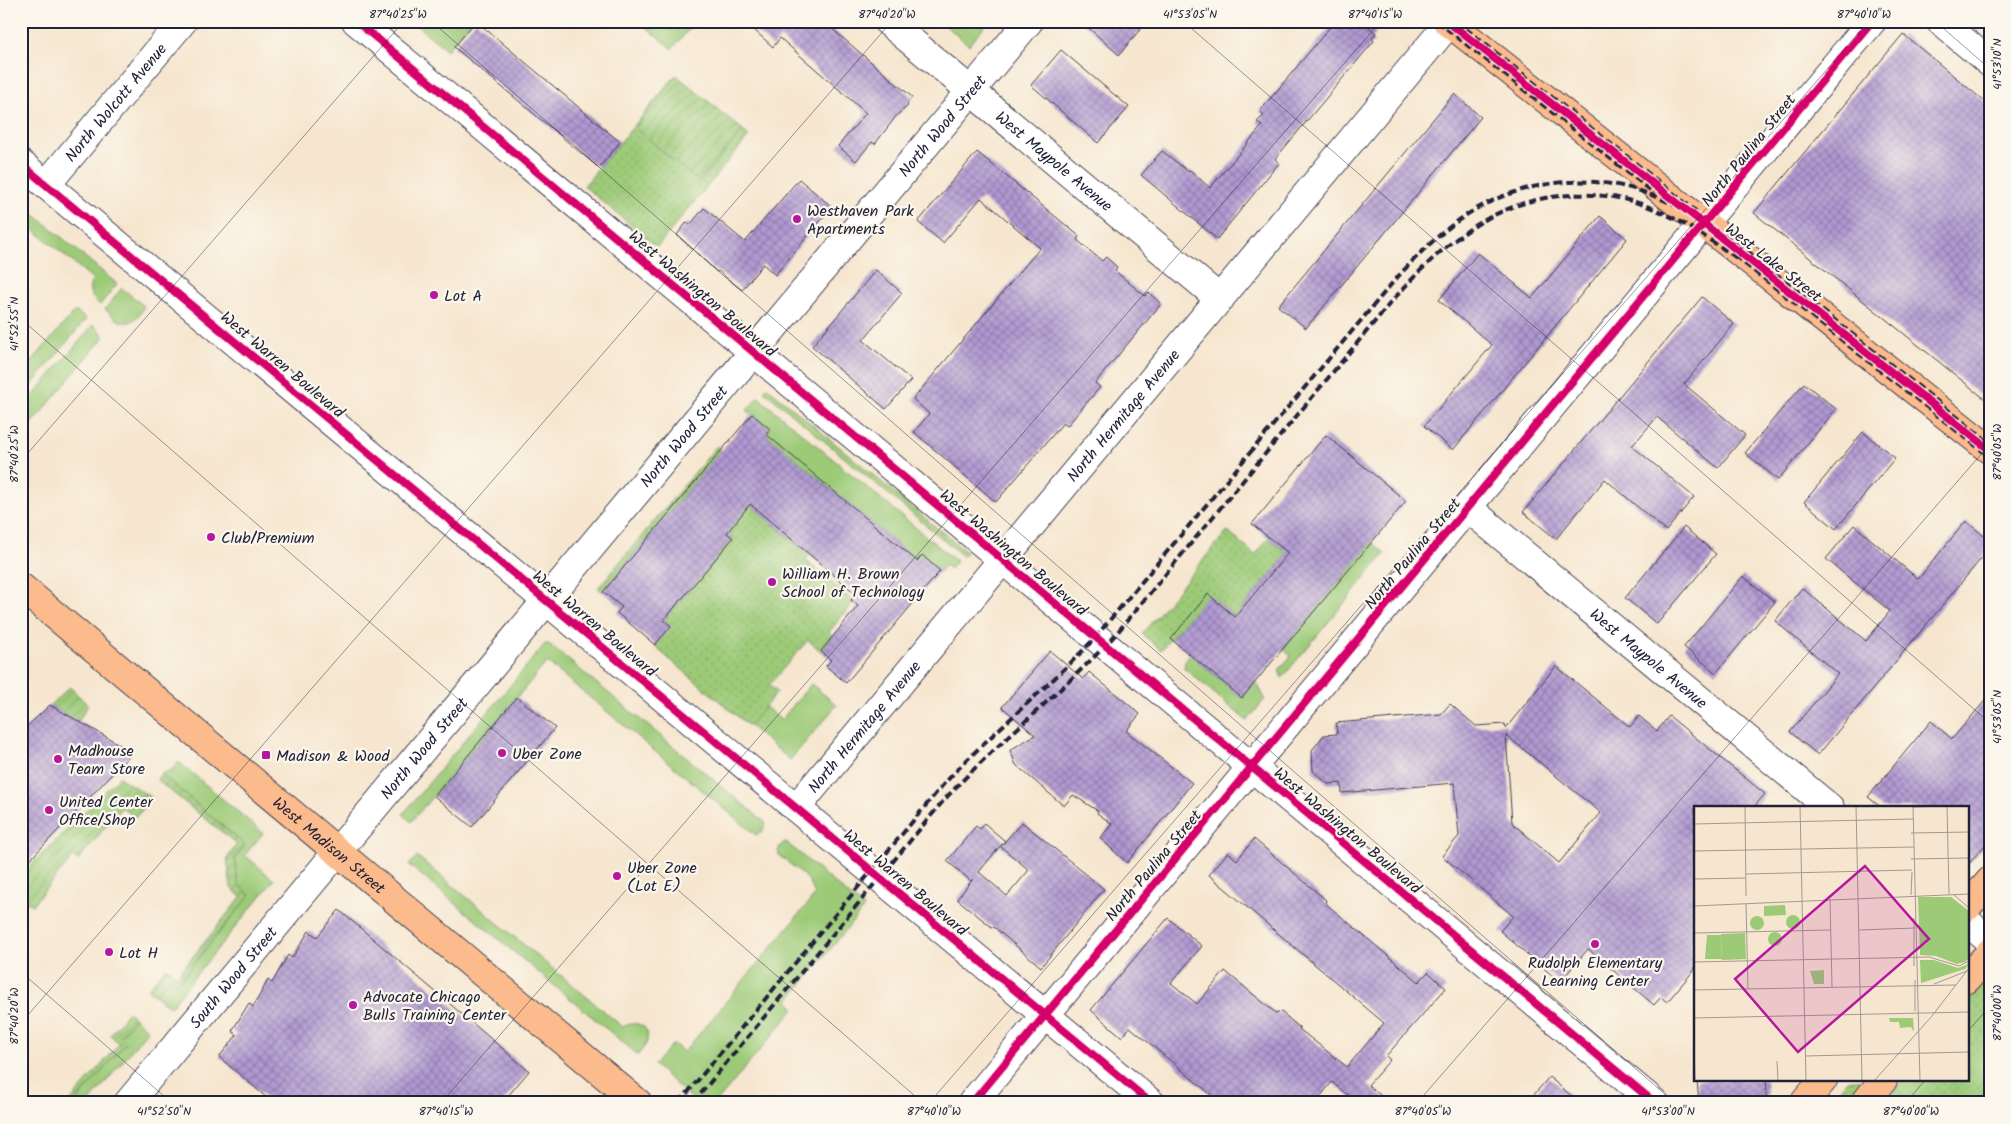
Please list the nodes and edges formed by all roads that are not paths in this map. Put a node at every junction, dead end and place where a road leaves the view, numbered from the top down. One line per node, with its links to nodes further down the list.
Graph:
1 (183, 21): 11 (street, North Wolcott Avenue)
2 (356, 21): 14 (street, West Washington Boulevard)
3 (887, 21): 9 (street, West Maypole Avenue)
4 (1030, 21): 9 (street, North Wood Street)
5 (1872, 21): 12 (street, North Paulina Street)
6 (1940, 21): 8 (street)
7 (1448, 22): 12 (main road, West Lake Street); 13 (street, North Hermitage Avenue)
8 (1990, 63)
9 (971, 92): 13 (street, West Maypole Avenue); 14 (street, North Wood Street)
10 (21, 164): 11 (street, West Warren Boulevard)
11 (46, 185): 19 (street, West Warren Boulevard)
12 (1704, 225): 15 (main road, West Lake Street); 16 (street, North Paulina Street)
13 (1220, 299): 17 (street, North Hermitage Avenue)
14 (754, 353): 17 (street, West Washington Boulevard); 19 (street, North Wood Street)
15 (1990, 450)
16 (1468, 508): 20 (street, North Paulina Street); 21 (street, West Maypole Avenue)
17 (1003, 560): 20 (street, West Washington Boulevard); 22 (street, North Hermitage Avenue)
18 (21, 587): 23 (main road, West Madison Street)
19 (548, 602): 22 (street, West Warren Boulevard); 23 (street, North Wood Street)
20 (1252, 768): 30 (street, North Paulina Street); 37 (street, West Washington Boulevard)
21 (1828, 806)
22 (796, 808): 30 (street, West Warren Boulevard)
23 (338, 851): 33 (street, South Wood Street); 34 (main road, West Madison Street)
24 (1990, 881): 25 (main road)
25 (1968, 907)
26 (1968, 923): 27 (street)
27 (1990, 941)
28 (1990, 952): 29 (main road)
29 (1968, 978)
30 (1045, 1015): 35 (street, North Paulina Street); 36 (street, West Warren Boulevard)
31 (1821, 1082): 38 (main road)
32 (1881, 1082): 39 (main road)
33 (128, 1103)
34 (638, 1103)
35 (972, 1103)
36 (1151, 1103)
37 (1655, 1103)
38 (1804, 1103)
39 (1864, 1103)

